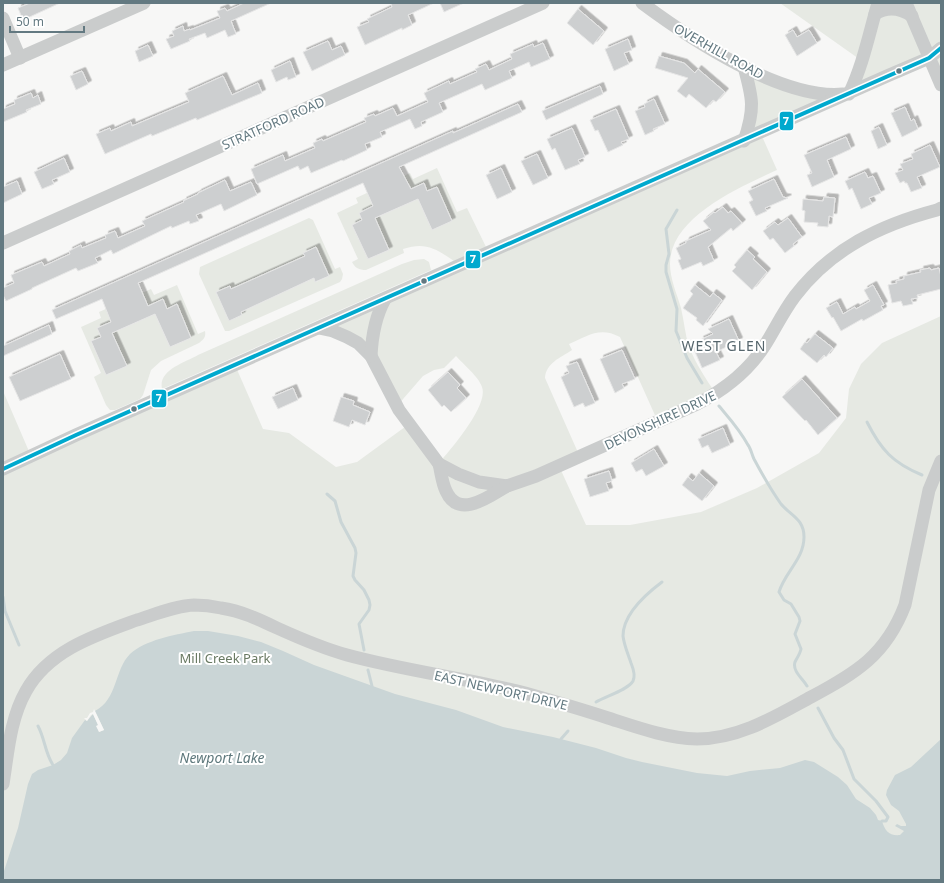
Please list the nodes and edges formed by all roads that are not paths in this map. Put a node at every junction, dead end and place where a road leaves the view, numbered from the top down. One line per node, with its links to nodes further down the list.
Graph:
1 (144, 3): 10 (street)
2 (543, 3): 17 (street, STRATFORD ROAD)
3 (642, 3): 12 (street, OVERHILL ROAD)
4 (906, 3): 6 (street)
5 (876, 8): 6 (street); 14 (street)
6 (912, 16): 9 (street)
7 (3, 18): 10 (street)
8 (941, 48): 9 (street)
9 (935, 57): 13 (street); 14 (street)
10 (20, 58): 11 (street)
11 (3, 65)
12 (744, 67): 14 (street, OVERHILL ROAD); 15 (street)
13 (941, 85)
14 (849, 94): 15 (street)
15 (744, 141): 18 (street)
16 (940, 210): 24 (street, DEVONSHIRE DRIVE)
17 (3, 242)
18 (385, 299): 19 (street); 20 (street)
19 (319, 328): 20 (street, DEVONSHIRE DRIVE); 23 (street)
20 (371, 356): 22 (street, DEVONSHIRE DRIVE)
21 (941, 461): 25 (street, EAST NEWPORT DRIVE)
22 (439, 464): 24 (street, DEVONSHIRE DRIVE); 24 (street, DEVONSHIRE DRIVE)
23 (3, 469)
24 (507, 486)
25 (3, 784)

